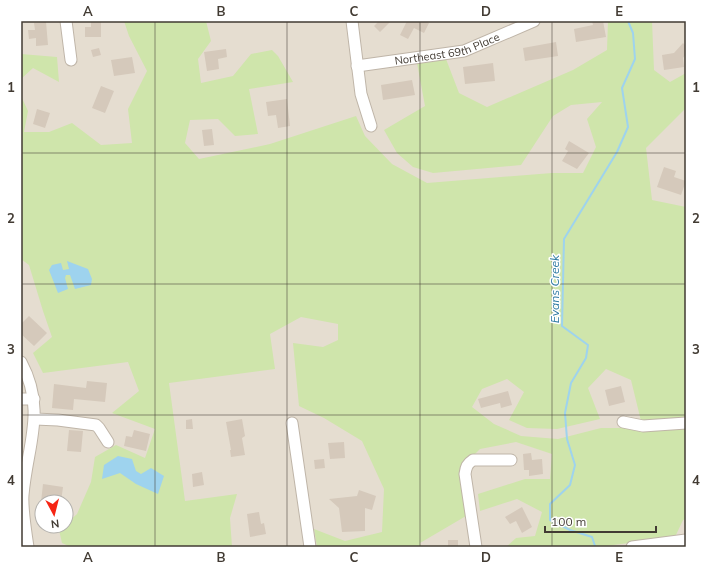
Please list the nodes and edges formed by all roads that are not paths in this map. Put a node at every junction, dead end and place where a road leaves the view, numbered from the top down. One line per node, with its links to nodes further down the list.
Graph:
1 (66, 21): 4 (street)
2 (352, 21): 5 (street)
3 (534, 21): 5 (street, Northeast 69th Place)
4 (71, 60)
5 (357, 66): 6 (street)
6 (372, 126)
7 (21, 363): 9 (street)
8 (21, 399): 9 (street)
9 (34, 399): 10 (street)
10 (35, 419): 14 (street); 17 (street)
11 (623, 422): 13 (street)
12 (292, 423): 18 (street)
13 (686, 423)
14 (108, 442)
15 (511, 460): 19 (street)
16 (686, 540): 20 (street)
17 (28, 547)
18 (310, 547)
19 (476, 547)
20 (632, 547)

